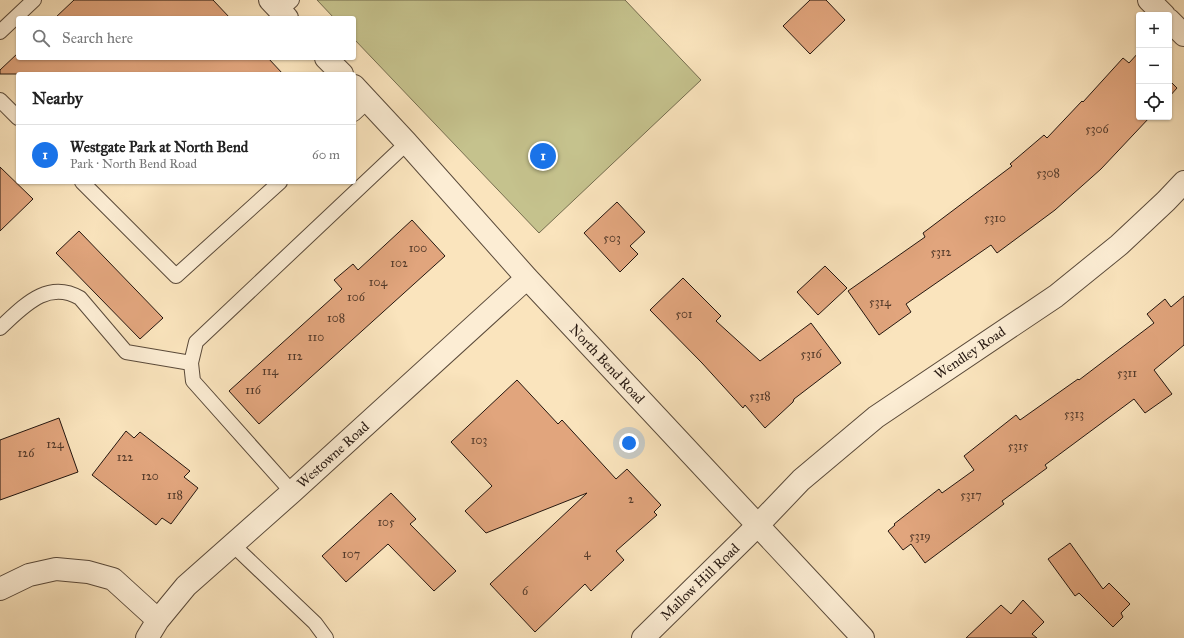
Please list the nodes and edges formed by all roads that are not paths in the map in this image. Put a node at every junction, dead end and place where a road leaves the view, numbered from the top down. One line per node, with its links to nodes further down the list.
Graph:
1 (34, 0): 4 (lane)
2 (1149, 0): 3 (street)
3 (1161, 12)
4 (17, 16)
5 (16, 17): 7 (lane)
6 (1172, 23): 8 (street)
7 (0, 32)
8 (1184, 35)
9 (328, 60): 10 (street)
10 (340, 72)
11 (0, 100): 13 (lane)
12 (359, 100): 14 (street, North Bend Road)
13 (16, 116)
14 (408, 143): 18 (street, North Bend Road); 20 (lane)
15 (1184, 182): 22 (street, Wendley Road)
16 (84, 184): 17 (lane)
17 (278, 184)
18 (527, 278): 21 (street, Westowne Road); 22 (street, North Bend Road)
19 (0, 328): 20 (lane)
20 (191, 363): 21 (lane)
21 (292, 492): 23 (street, Westowne Road)
22 (758, 525): 28 (street, Mallow Hill Road); 29 (street, North Bend Road)
23 (232, 544): 25 (street, Westowne Road); 27 (lane)
24 (0, 589): 25 (street)
25 (158, 620): 26 (street, Westowne Road)
26 (147, 638)
27 (326, 638)
28 (643, 638)
29 (863, 638)

